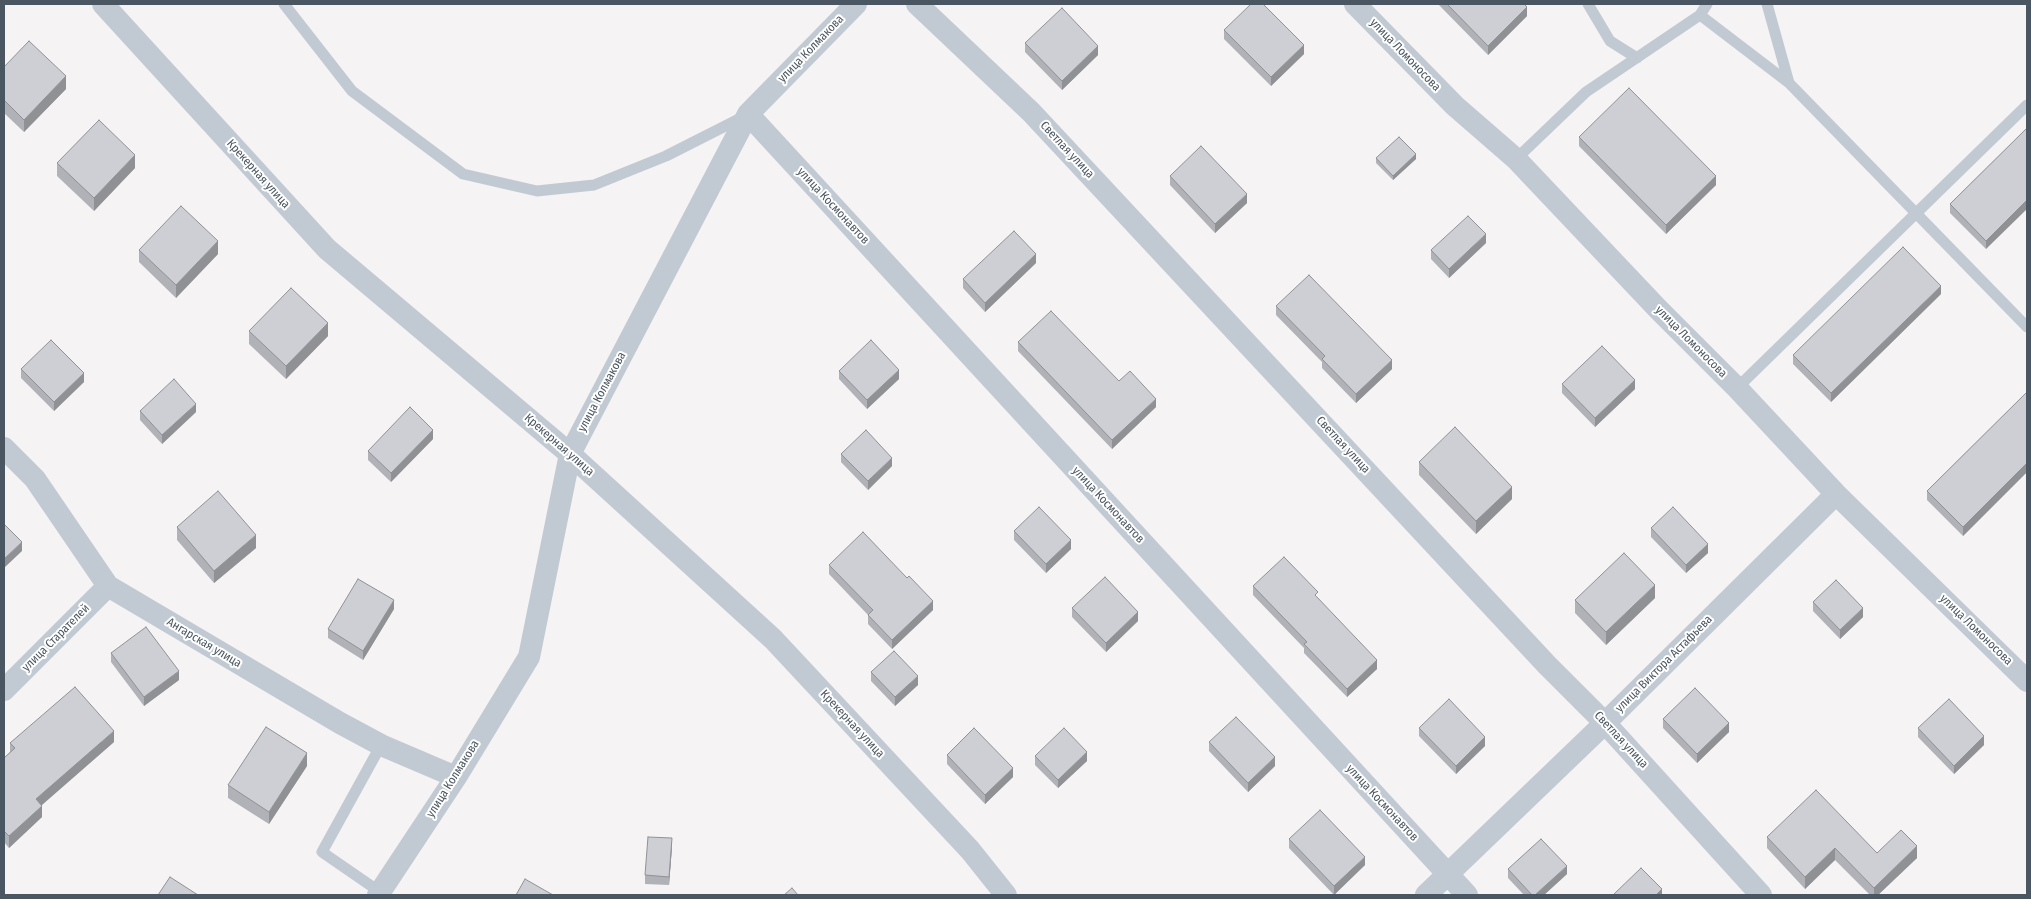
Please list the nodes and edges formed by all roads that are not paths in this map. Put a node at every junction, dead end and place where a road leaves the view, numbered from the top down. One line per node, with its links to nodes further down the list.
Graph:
1 (103, 4): 19 (street, Крекерная улица)
2 (284, 4): 13 (lane)
3 (856, 4): 13 (street, улица Колмакова)
4 (917, 4): 24 (street, Светлая улица)
5 (1355, 4): 14 (street, улица Ломоносова)
6 (1588, 4): 10 (lane)
7 (1707, 4): 9 (lane)
8 (1767, 4): 11 (lane)
9 (1700, 15): 10 (lane); 11 (lane)
10 (1637, 58): 14 (lane)
11 (1789, 83): 15 (lane)
12 (2027, 105): 15 (lane)
13 (748, 114): 19 (street, улица Колмакова); 27 (street, улица Космонавтов)
14 (1516, 159): 17 (street, улица Ломоносова)
15 (1917, 214): 16 (lane); 17 (lane)
16 (2027, 327)
17 (1737, 388): 20 (street, улица Ломоносова)
18 (4, 448): 21 (street, Ангарская улица)
19 (570, 454): 26 (street, улица Колмакова); 29 (street, Крекерная улица)
20 (1836, 494): 22 (street, улица Ломоносова); 24 (street, улица Виктора Астафьева)
21 (108, 586): 23 (street, улица Старателей); 25 (street, Ангарская улица)
22 (2027, 681)
23 (4, 690)
24 (1605, 722): 27 (street, улица Виктора Астафьева); 32 (street, Светлая улица)
25 (381, 745): 26 (street, Ангарская улица); 28 (lane)
26 (456, 776): 28 (street, улица Колмакова)
27 (1448, 875): 30 (street, улица Виктора Астафьева); 31 (street, улица Космонавтов)
28 (379, 894)
29 (1006, 895)
30 (1426, 895)
31 (1467, 895)
32 (1761, 895)

